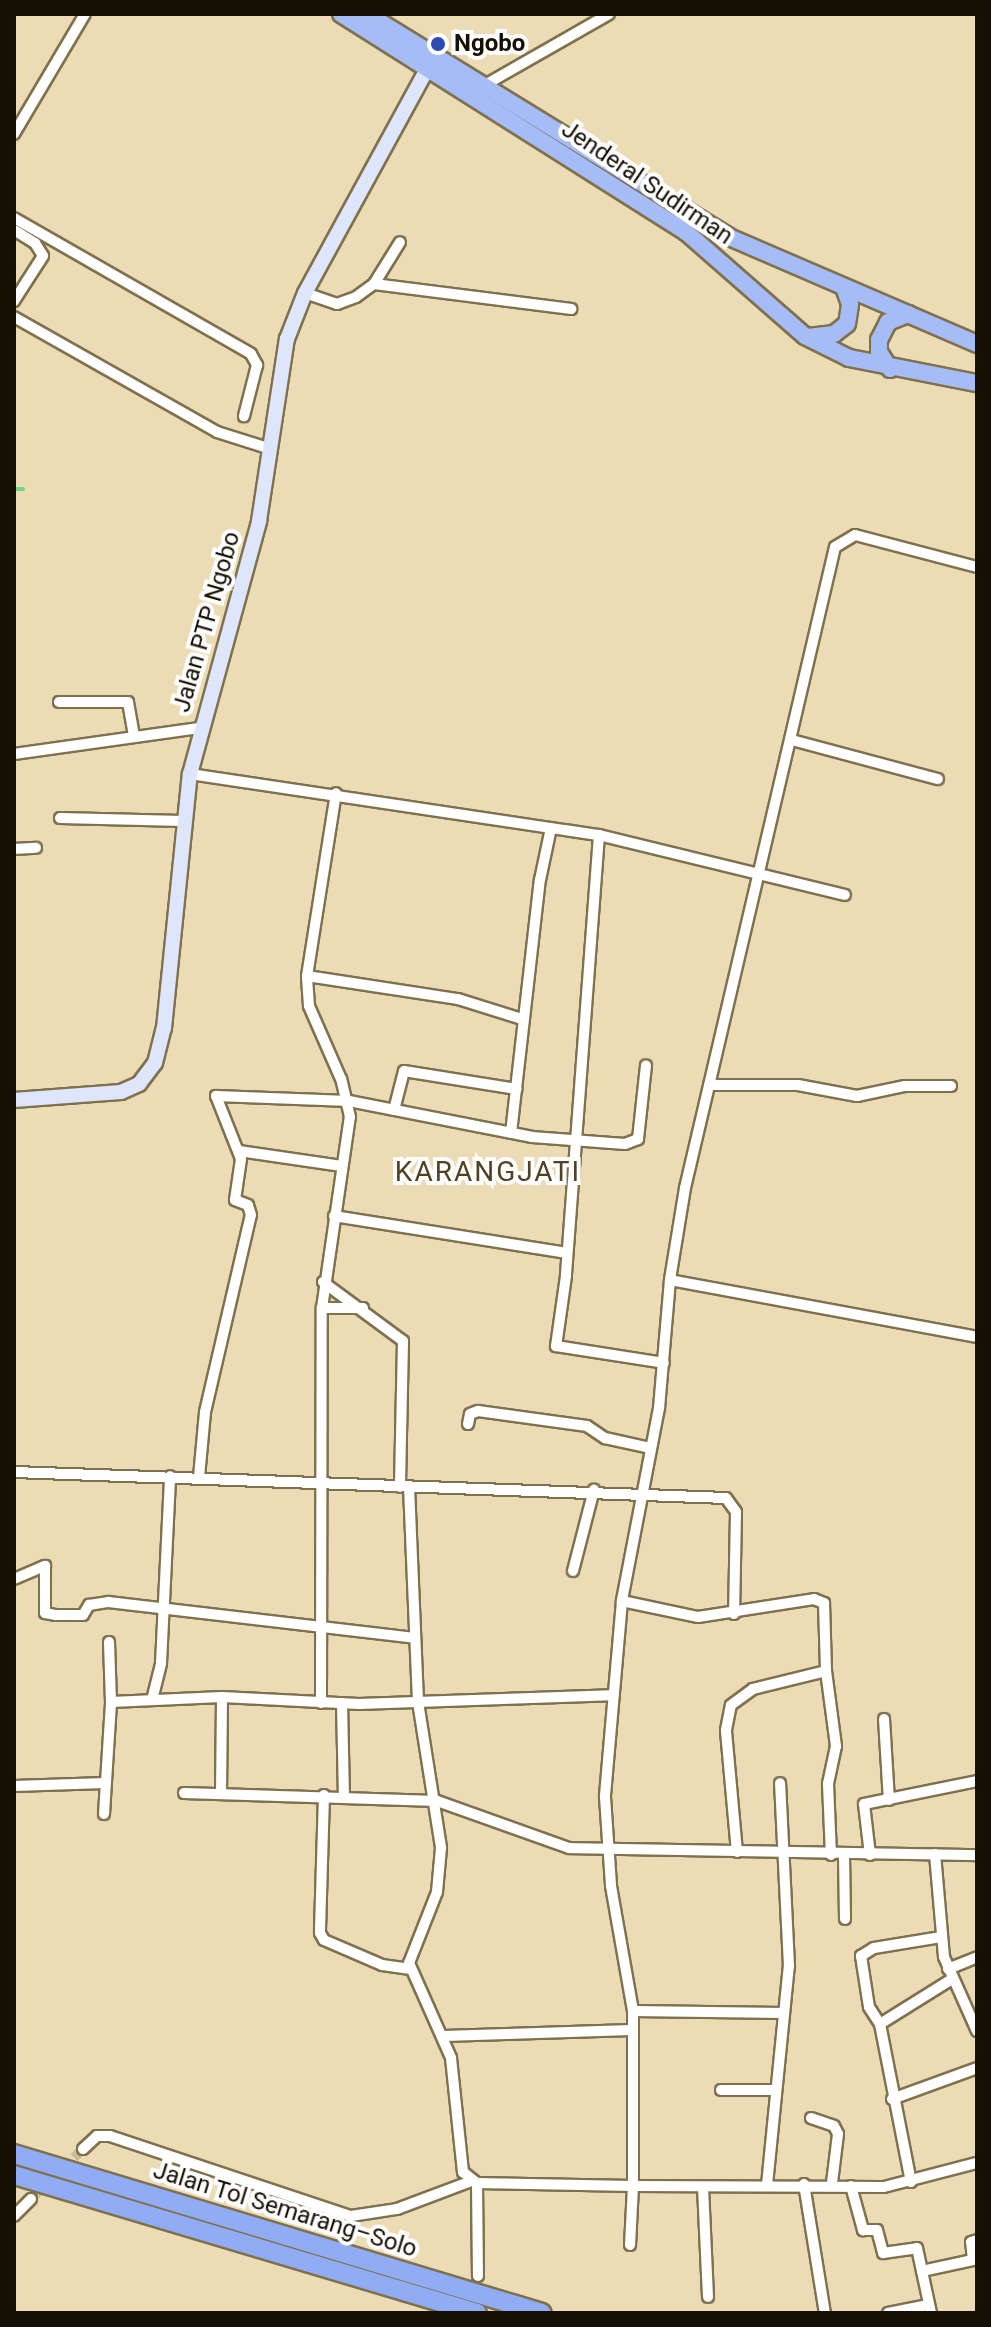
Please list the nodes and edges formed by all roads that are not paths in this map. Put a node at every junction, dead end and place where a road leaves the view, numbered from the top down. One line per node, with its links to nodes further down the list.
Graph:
1 (85, 14): 7 (street)
2 (341, 14): 5 (highway, Jenderal Sudirman)
3 (367, 14): 6 (highway, Jenderal Sudirman)
4 (608, 14): 6 (street)
5 (426, 71): 13 (main road, Jalan PTP Ngobo); 18 (highway, Jenderal Sudirman)
6 (480, 88): 12 (highway, Jenderal Sudirman)
7 (14, 134)
8 (14, 218): 22 (street)
9 (14, 230): 14 (street)
10 (400, 242): 11 (street)
11 (374, 284): 13 (street); 15 (street)
12 (845, 290): 16 (highway, Jenderal Sudirman); 18 (highway)
13 (305, 293): 23 (main road, Jalan PTP Ngobo)
14 (14, 301)
15 (571, 309)
16 (908, 314): 19 (highway, Jenderal Sudirman); 20 (highway)
17 (14, 317): 23 (street)
18 (805, 336): 20 (highway, Jenderal Sudirman)
19 (977, 344)
20 (890, 369): 21 (highway, Jenderal Sudirman)
21 (977, 383)
22 (244, 416)
23 (271, 449): 26 (main road, Jalan PTP Ngobo)
24 (977, 567): 28 (street)
25 (59, 702): 27 (street)
26 (199, 728): 27 (street); 30 (main road, Jalan PTP Ngobo)
27 (134, 735): 29 (street)
28 (792, 740): 31 (street); 39 (street)
29 (14, 754)
30 (190, 774): 32 (street); 34 (main road, Jalan PTP Ngobo)
31 (938, 779)
32 (336, 793): 35 (street); 41 (street)
33 (60, 818): 34 (street)
34 (183, 821): 47 (main road, Jalan PTP Ngobo)
35 (551, 828): 36 (street); 42 (street)
36 (599, 835): 39 (street); 51 (street)
37 (36, 848): 38 (street)
38 (14, 849)
39 (758, 872): 40 (street); 44 (street)
40 (845, 895)
41 (307, 976): 42 (street); 48 (street)
42 (522, 1019): 46 (street)
43 (646, 1065): 51 (street)
44 (709, 1085): 45 (street); 56 (street)
45 (951, 1086)
46 (517, 1089): 49 (street); 50 (street)
47 (14, 1100)
48 (349, 1101): 49 (street); 52 (street); 53 (street)
49 (394, 1110): 50 (street)
50 (511, 1133): 51 (street)
51 (575, 1140): 55 (street)
52 (239, 1151): 53 (street); 66 (street)
53 (342, 1166): 54 (street)
54 (334, 1216): 55 (street); 57 (street)
55 (567, 1253): 61 (street)
56 (670, 1280): 60 (street); 61 (street)
57 (323, 1282): 58 (street); 59 (street)
58 (322, 1308): 59 (street); 67 (street)
59 (363, 1308): 68 (street)
60 (977, 1337)
61 (664, 1363): 63 (street)
62 (468, 1424): 63 (street)
63 (651, 1448): 70 (street)
64 (14, 1472): 65 (street)
65 (170, 1476): 66 (street); 74 (street)
66 (199, 1477): 67 (street)
67 (322, 1486): 68 (street); 76 (street)
68 (404, 1487): 69 (street); 77 (street)
69 (594, 1490): 70 (street); 71 (street)
70 (642, 1492): 73 (street); 75 (street)
71 (573, 1571)
72 (14, 1579): 74 (street)
73 (622, 1601): 75 (street); 80 (street)
74 (162, 1607): 76 (street); 82 (street)
75 (734, 1614): 79 (street)
76 (320, 1628): 77 (street); 85 (street)
77 (414, 1638): 84 (street)
78 (109, 1642): 83 (street)
79 (826, 1671): 100 (street); 103 (street)
80 (611, 1695): 84 (street); 99 (street)
81 (222, 1697): 82 (street); 85 (street); 93 (street)
82 (152, 1700): 83 (street)
83 (111, 1702): 89 (street)
84 (418, 1702): 86 (street); 97 (street)
85 (321, 1703): 86 (street)
86 (342, 1703): 95 (street)
87 (884, 1719): 96 (street)
88 (977, 1781): 96 (street)
89 (105, 1783): 91 (street); 98 (street)
90 (780, 1783): 101 (street)
91 (14, 1786)
92 (184, 1793): 93 (street)
93 (221, 1794): 94 (street)
94 (324, 1795): 95 (street); 110 (street)
95 (344, 1795): 97 (street)
96 (889, 1800): 105 (street)
97 (437, 1801): 99 (street); 110 (street)
98 (104, 1814)
99 (607, 1850): 100 (street); 112 (street)
100 (737, 1852): 101 (street)
101 (781, 1854): 103 (street); 113 (street)
102 (935, 1854): 105 (street); 106 (street); 108 (street)
103 (831, 1855): 104 (street)
104 (844, 1855): 105 (street); 107 (street)
105 (870, 1855)
106 (977, 1855)
107 (845, 1919)
108 (941, 1937): 111 (street); 114 (street)
109 (977, 1957): 111 (street)
110 (409, 1969): 117 (street)
111 (950, 1974): 114 (street); 116 (street)
112 (633, 2011): 113 (street); 115 (street)
113 (784, 2013): 120 (street)
114 (880, 2024): 121 (street)
115 (632, 2030): 117 (street); 132 (street)
116 (977, 2031)
117 (444, 2036): 128 (street)
118 (977, 2068): 121 (street)
119 (721, 2090): 120 (street)
120 (776, 2090): 131 (street)
121 (892, 2099): 127 (street)
122 (811, 2118): 129 (street)
123 (83, 2149): 128 (street)
124 (14, 2154): 144 (highway, Jalan Tol Semarang–Solo)
125 (977, 2163): 127 (street)
126 (14, 2175): 143 (highway, Jalan Tol Semarang–Solo)
127 (911, 2182): 133 (street)
128 (473, 2183): 132 (street); 140 (street)
129 (832, 2183): 130 (street); 133 (street)
130 (804, 2184): 131 (street); 145 (street)
131 (767, 2185): 134 (street)
132 (633, 2186): 134 (street); 138 (street)
133 (851, 2186): 139 (street)
134 (703, 2187): 141 (street)
135 (31, 2199): 136 (street)
136 (14, 2216)
137 (977, 2240): 139 (street)
138 (630, 2245)
139 (922, 2271): 142 (street)
140 (478, 2276)
141 (708, 2297)
142 (930, 2309): 146 (street)
143 (477, 2313)
144 (542, 2313)
145 (825, 2313)
146 (888, 2313)

